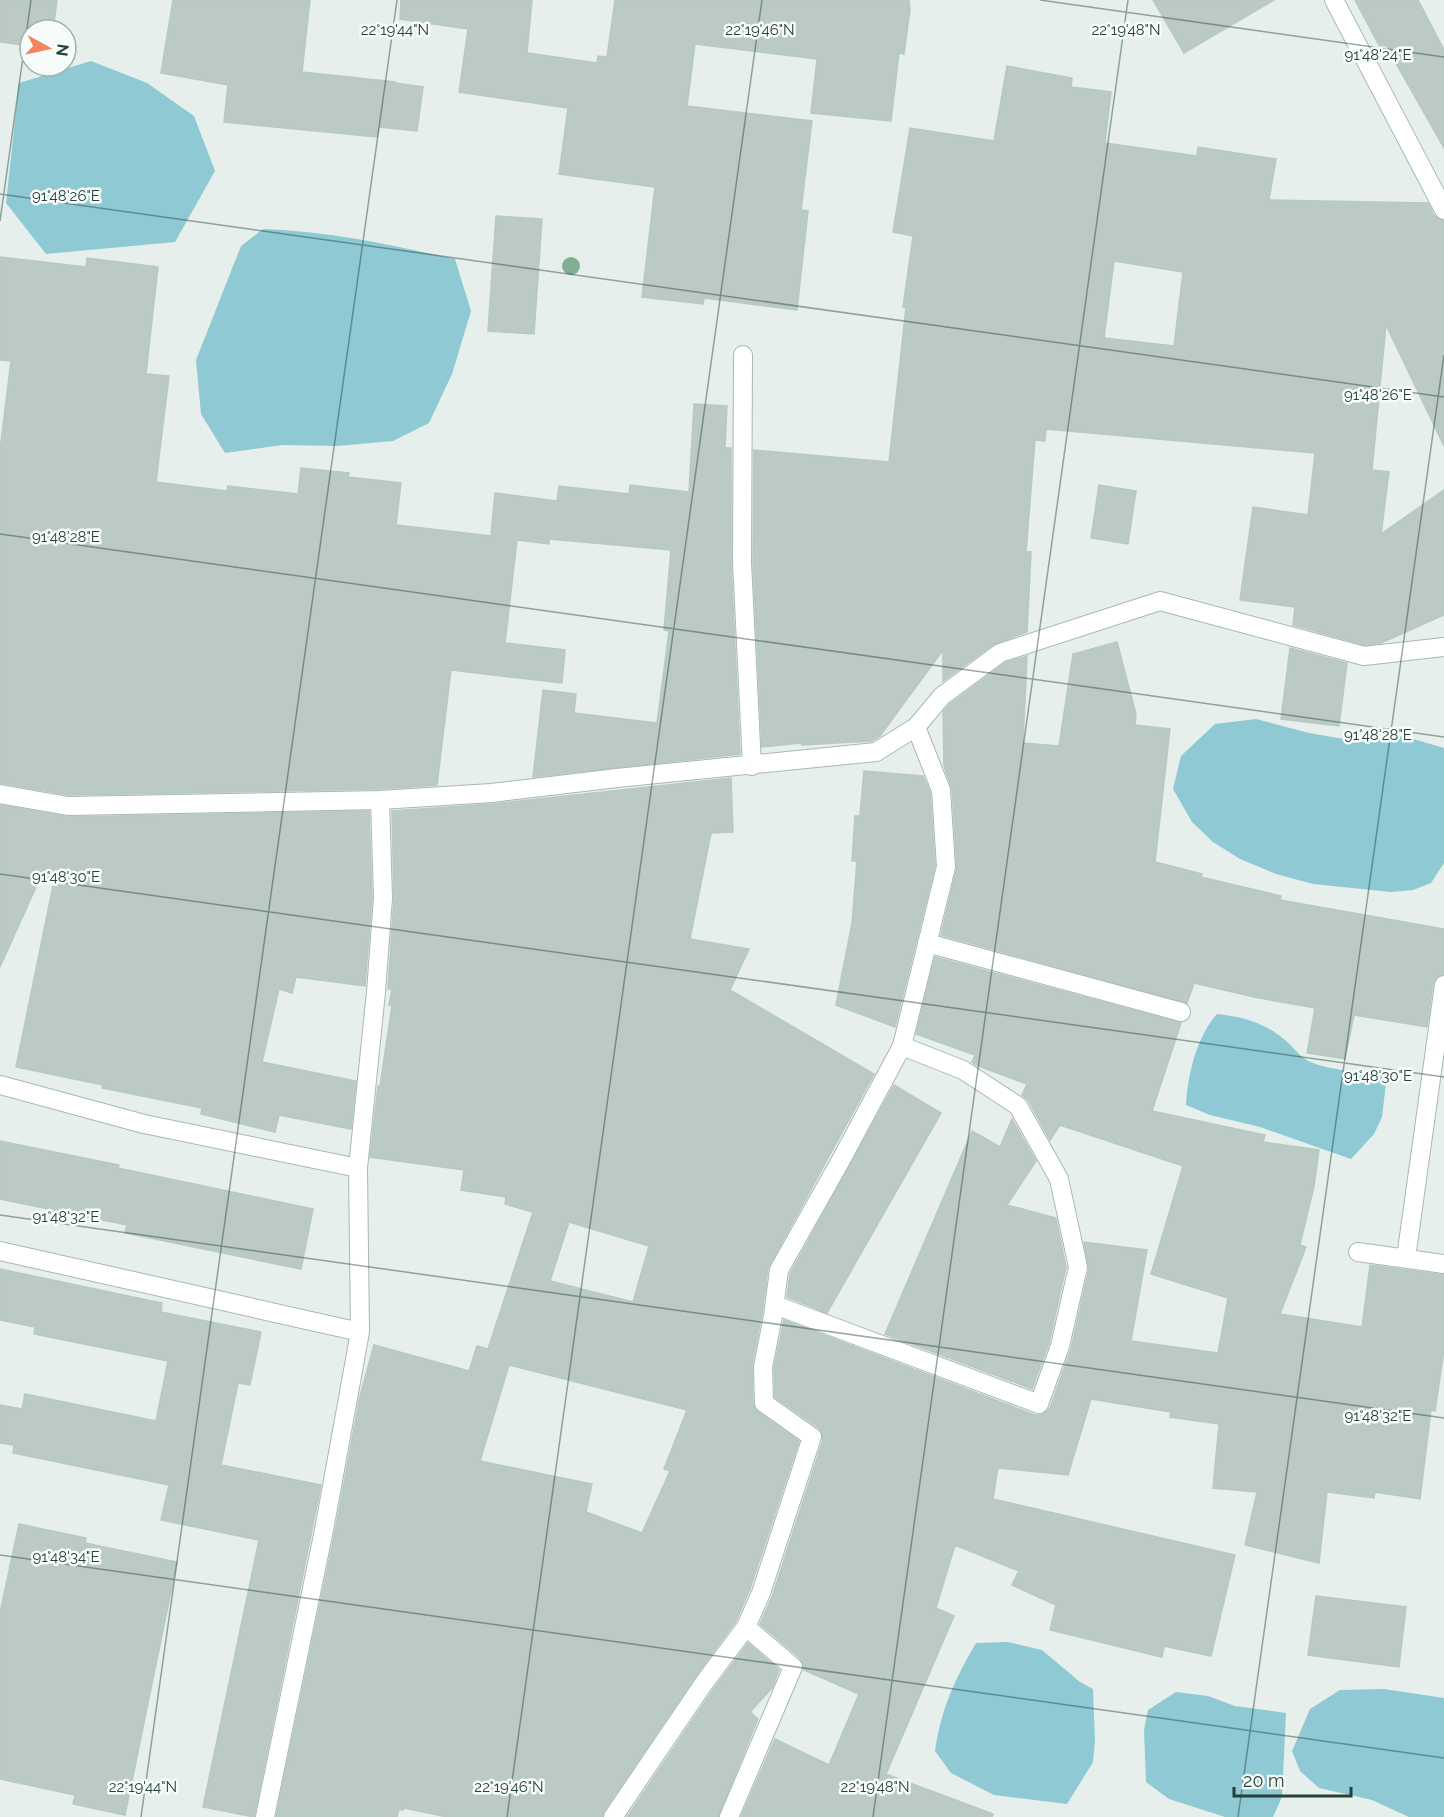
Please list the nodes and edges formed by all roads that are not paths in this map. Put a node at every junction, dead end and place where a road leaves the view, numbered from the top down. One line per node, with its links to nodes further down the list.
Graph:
1 (1334, 0): 2 (street)
2 (1444, 210)
3 (742, 355): 6 (street)
4 (1444, 647): 5 (street)
5 (916, 728): 6 (street); 9 (street)
6 (752, 766): 8 (street)
7 (0, 794): 8 (street)
8 (380, 800): 14 (street)
9 (927, 943): 11 (street); 12 (street)
10 (1444, 985): 17 (street)
11 (1181, 1012)
12 (902, 1046): 19 (street); 19 (street)
13 (0, 1085): 14 (street)
14 (358, 1168): 20 (street)
15 (0, 1251): 20 (street)
16 (1358, 1252): 17 (street)
17 (1406, 1258): 18 (street)
18 (1444, 1264)
19 (775, 1305): 21 (street)
20 (360, 1332): 22 (street)
21 (746, 1627): 23 (street); 24 (street)
22 (265, 1817)
23 (613, 1817)
24 (729, 1817)

